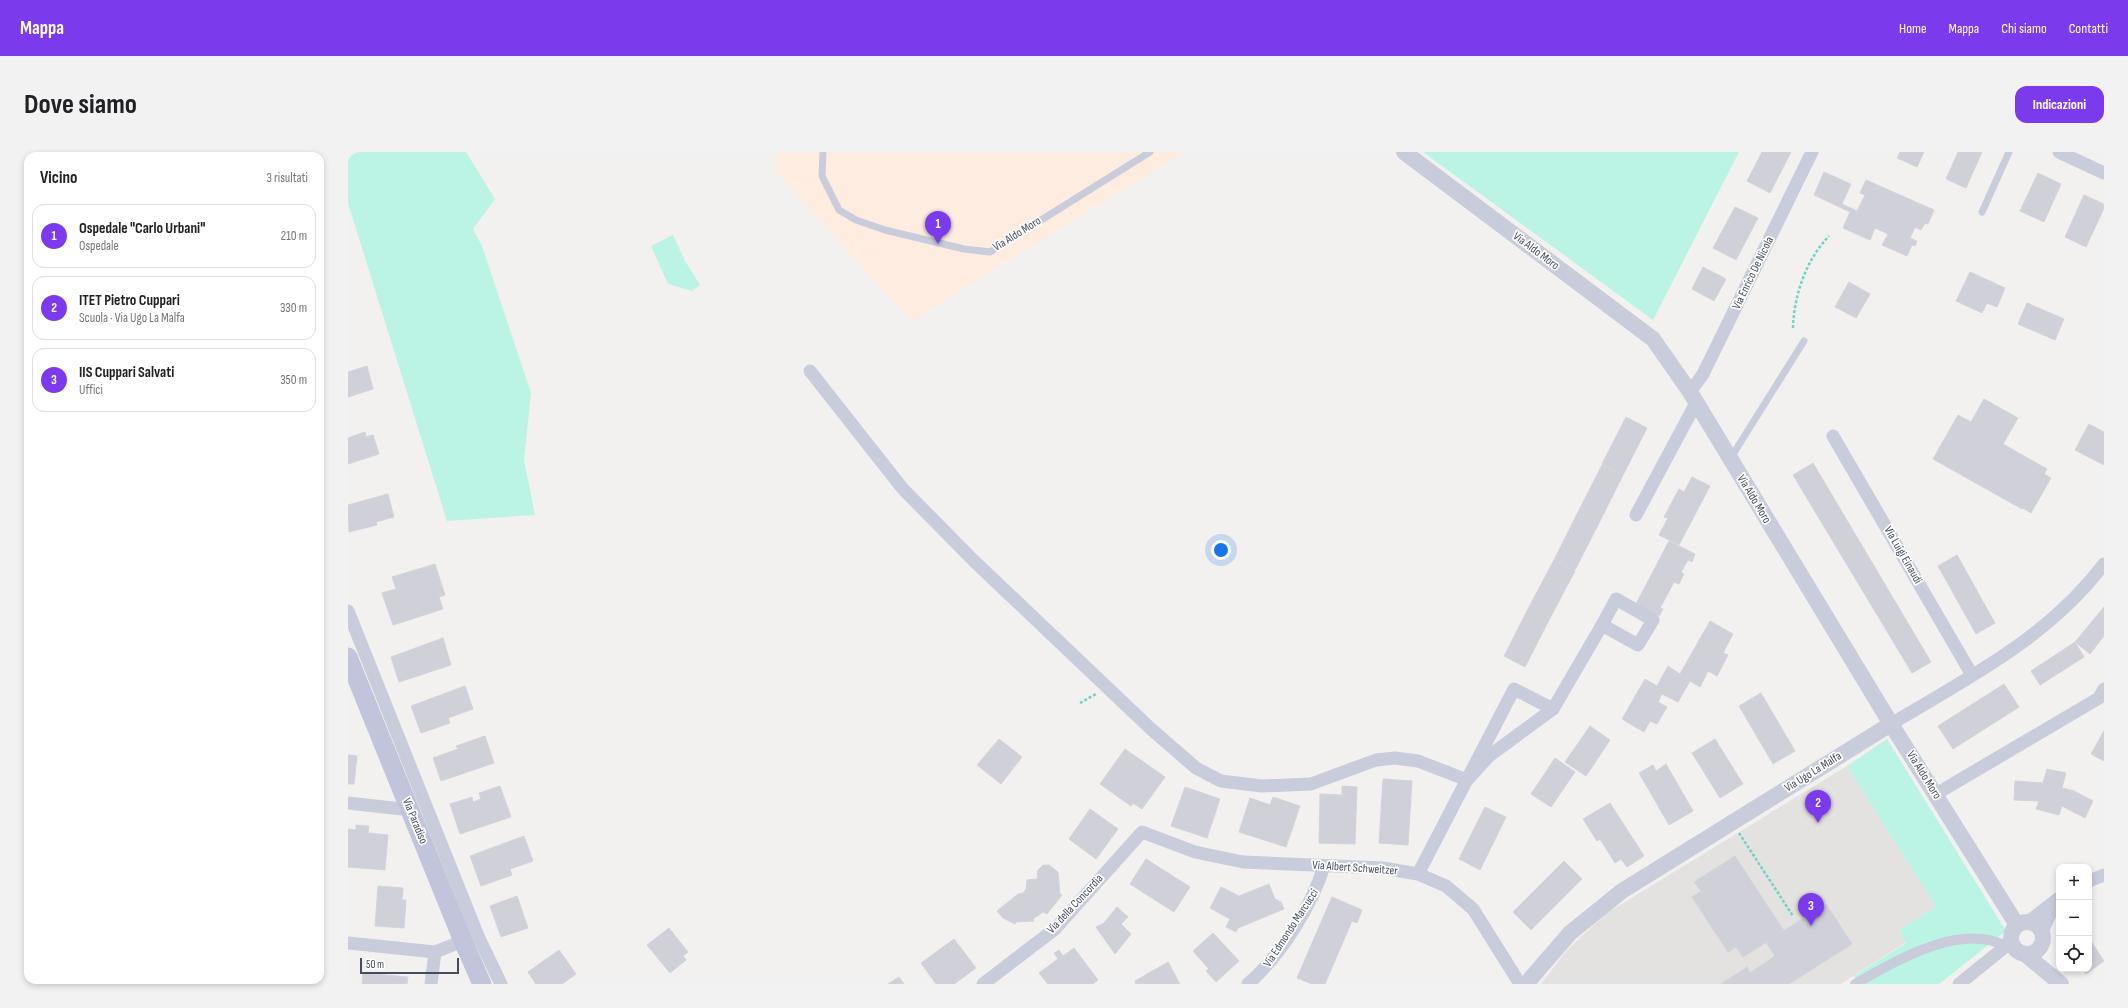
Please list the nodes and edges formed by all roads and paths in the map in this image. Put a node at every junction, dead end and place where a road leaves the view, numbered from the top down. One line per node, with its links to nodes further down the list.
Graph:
1 (1150, 152): 6 (lane, Via Aldo Moro)
2 (1404, 152): 13 (street, Via Aldo Moro)
3 (1812, 152): 13 (street, Via Enrico De Nicola)
4 (2009, 152): 8 (lane)
5 (2059, 152): 7 (street)
6 (822, 155)
7 (2104, 173)
8 (1982, 212)
9 (1829, 236): 10 (path)
10 (1793, 328)
11 (1804, 341): 15 (lane)
12 (810, 371): 25 (street)
13 (1693, 397): 15 (street, Via Aldo Moro); 16 (street, Via Enrico De Nicola)
14 (1833, 436): 21 (street, Via Luigi Einaudi)
15 (1730, 459): 24 (street, Via Aldo Moro)
16 (1636, 515)
17 (2104, 564): 21 (street, Via Ugo La Malfa)
18 (348, 611): 48 (street)
19 (1602, 624): 23 (street)
20 (348, 657): 28 (main road, Via Paradiso)
21 (1972, 675): 24 (street, Via Ugo La Malfa)
22 (2104, 689): 26 (street)
23 (1553, 709): 25 (street); 25 (street)
24 (1892, 724): 26 (street, Via Aldo Moro); 29 (street, Via Ugo La Malfa)
25 (1467, 780): 32 (street)
26 (1936, 794): 38 (street, Via Aldo Moro)
27 (348, 803): 28 (street)
28 (411, 810): 40 (main road, Via Paradiso)
29 (1732, 823): 37 (path); 52 (street, Via Ugo La Malfa)
30 (1142, 832): 31 (street, Via Albert Schweitzer); 49 (street, Via della Concordia)
31 (1324, 866): 32 (street, Via Albert Schweitzer); 50 (street, Via Edmondo Marcucci)
32 (1418, 874): 51 (street, Via Albert Schweitzer)
33 (2104, 875): 34 (street)
34 (2092, 880)
35 (2056, 899): 38 (street)
36 (2057, 900): 39 (street)
37 (1793, 916)
38 (2022, 923): 39 (street, Via Aldo Moro); 42 (street)
39 (2043, 937): 44 (street); 45 (street)
40 (463, 941): 43 (street); 47 (main road, Via Paradiso)
41 (348, 943): 43 (street)
42 (2009, 944): 44 (street); 53 (street); 54 (street)
43 (435, 952): 46 (street)
44 (2025, 954): 45 (street)
45 (2058, 982)
46 (431, 984)
47 (482, 984)
48 (500, 984)
49 (983, 984)
50 (1248, 984)
51 (1520, 984)
52 (1526, 984)
53 (1855, 984)
54 (1960, 984)

